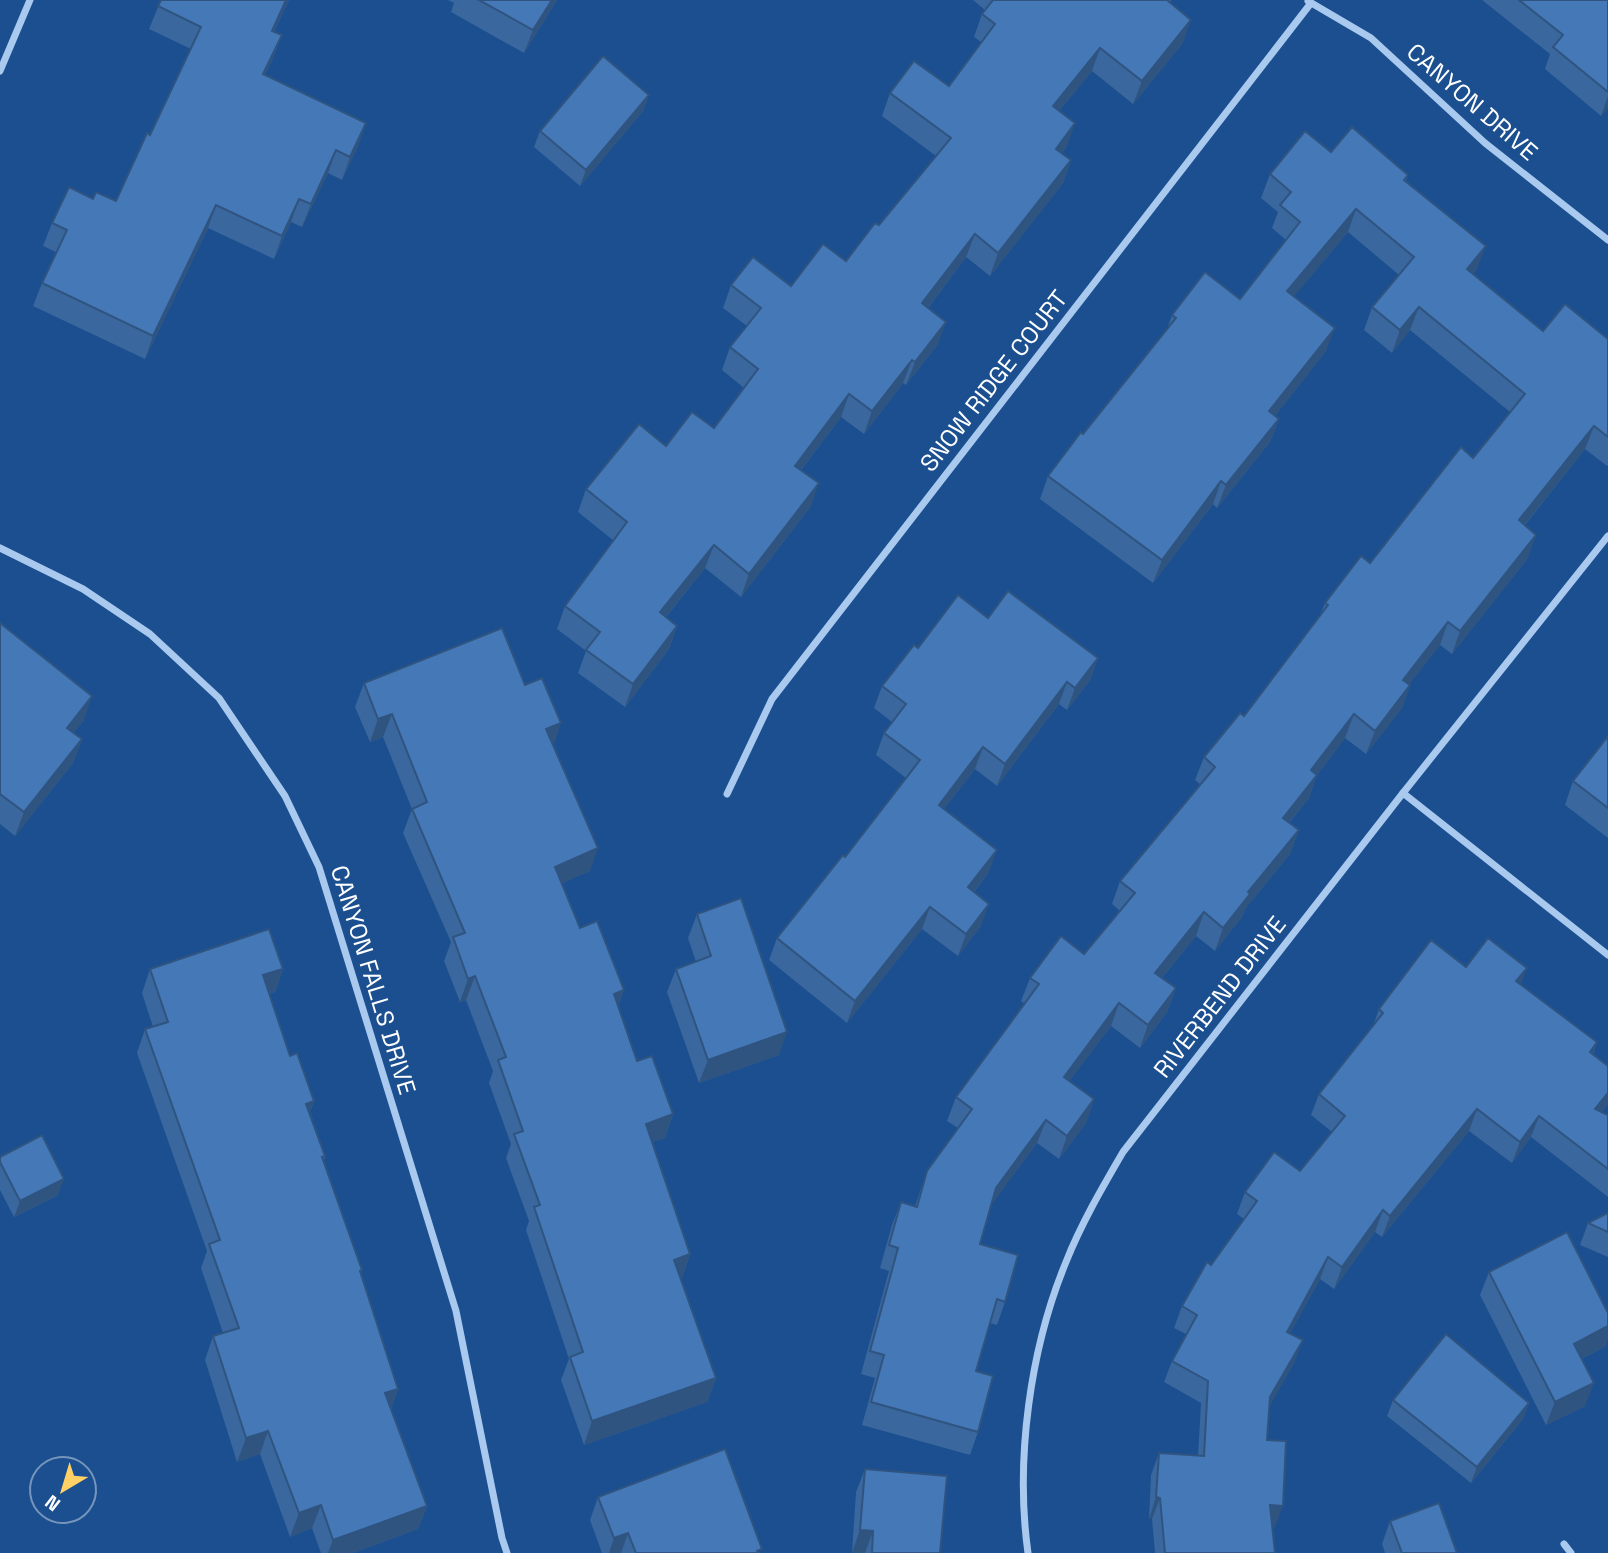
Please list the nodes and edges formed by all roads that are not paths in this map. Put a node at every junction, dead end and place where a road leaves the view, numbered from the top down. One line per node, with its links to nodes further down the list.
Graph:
1 (30, 0): 3 (street)
2 (1309, 1): 4 (street, CANYON DRIVE); 8 (street, SNOW RIDGE COURT)
3 (0, 71)
4 (1608, 240)
5 (1608, 536): 7 (street, RIVERBEND DRIVE)
6 (0, 548): 11 (street, CANYON FALLS DRIVE)
7 (1403, 793): 9 (street); 12 (street, RIVERBEND DRIVE)
8 (727, 794)
9 (1608, 955)
10 (1564, 1544): 13 (street)
11 (507, 1553)
12 (1028, 1553)
13 (1572, 1553)

